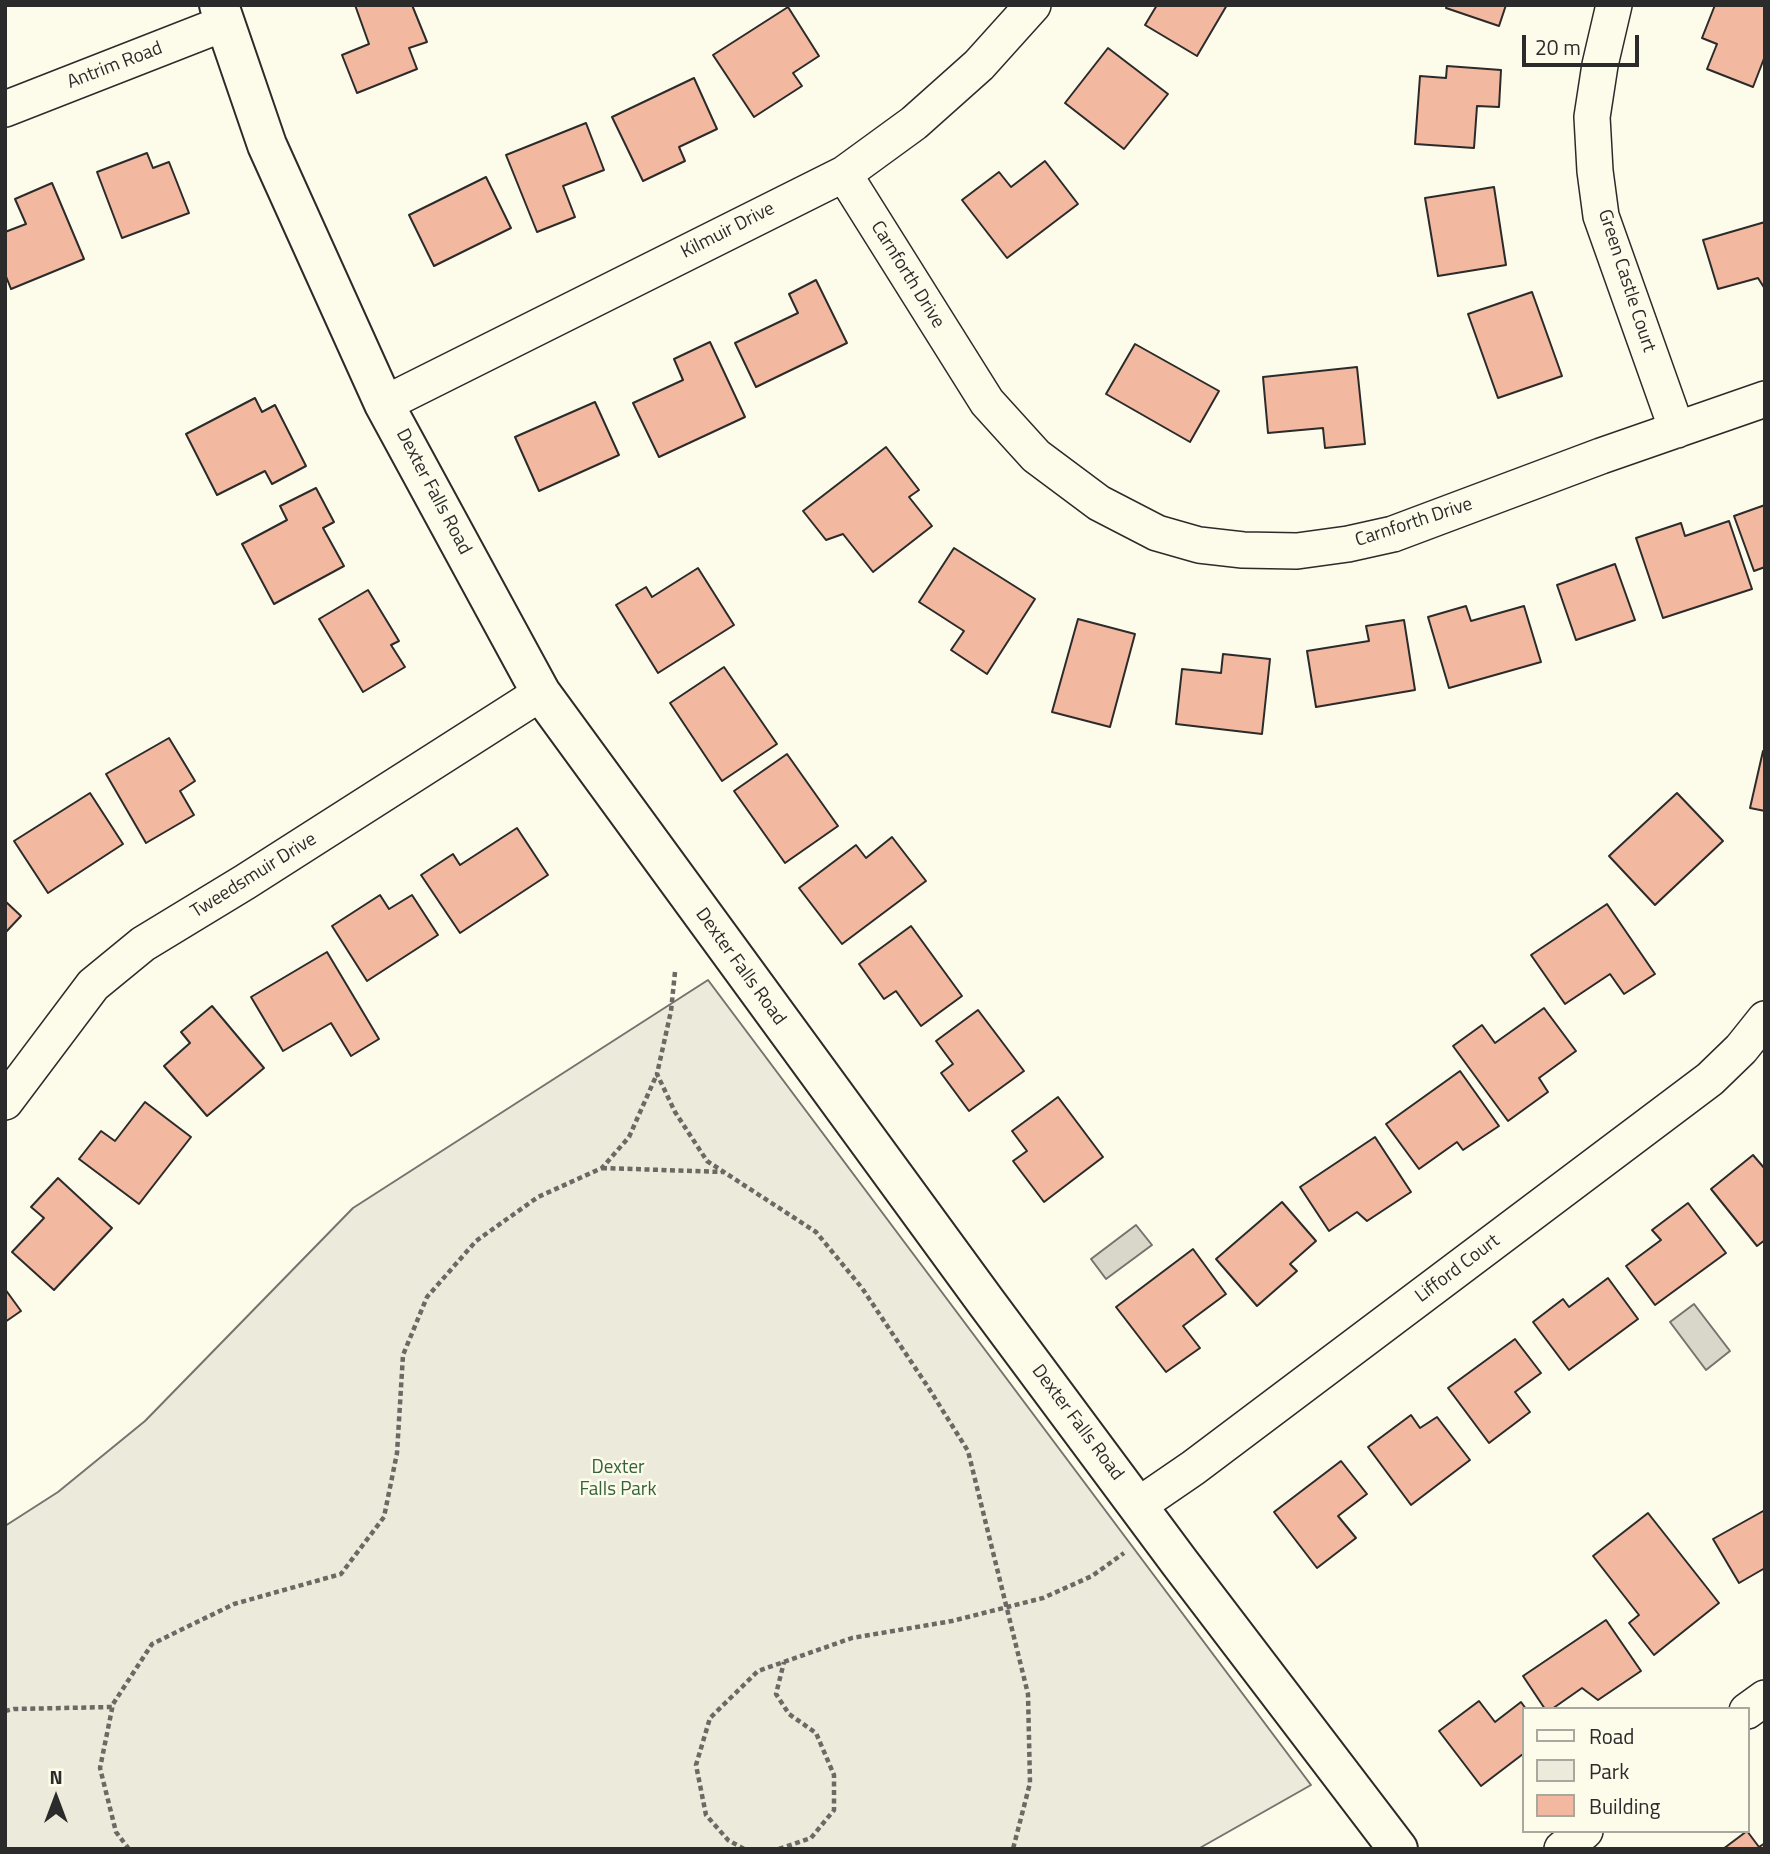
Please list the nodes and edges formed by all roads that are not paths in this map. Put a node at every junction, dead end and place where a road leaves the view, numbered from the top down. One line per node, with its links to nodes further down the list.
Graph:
1 (1034, 5): 5 (street, Kilmuir Drive)
2 (1614, 5): 8 (street, Green Castle Court)
3 (222, 14): 4 (street, Antrim Road); 7 (street, Dexter Falls Road)
4 (5, 109)
5 (844, 174): 7 (street, Kilmuir Drive); 8 (street, Carnforth Drive)
6 (1765, 399): 8 (street, Carnforth Drive)
7 (384, 404): 9 (street, Dexter Falls Road)
8 (1677, 430)
9 (541, 693): 11 (street, Tweedsmuir Drive); 12 (street, Dexter Falls Road)
10 (1765, 1019): 12 (street, Lifford Court)
11 (5, 1102)
12 (1148, 1518): 16 (street, Dexter Falls Road)
13 (1765, 1698): 14 (street)
14 (1749, 1710)
15 (1582, 1833): 17 (street)
16 (1398, 1849)
17 (1562, 1849)

